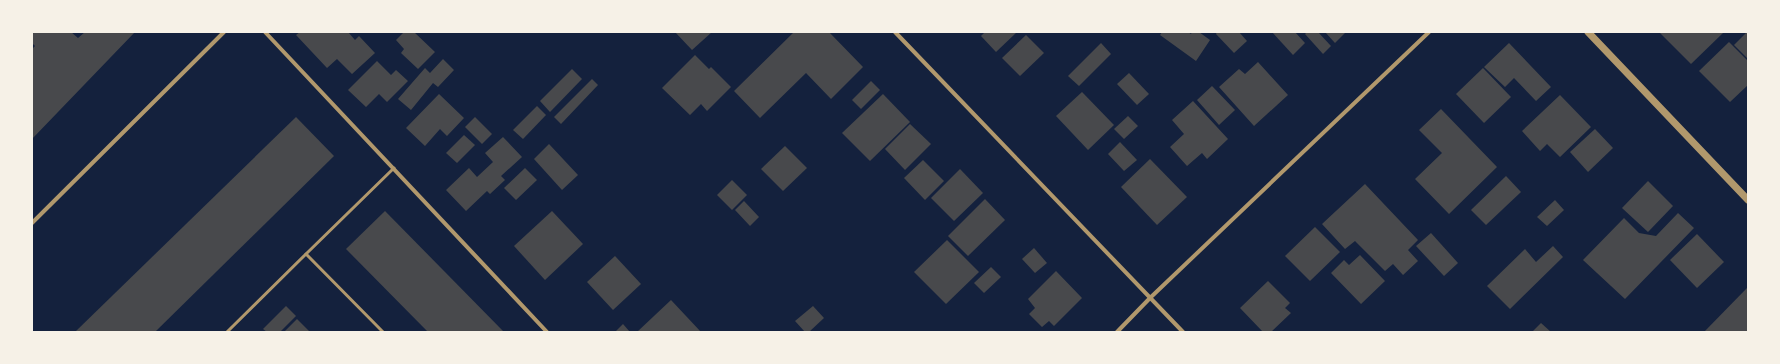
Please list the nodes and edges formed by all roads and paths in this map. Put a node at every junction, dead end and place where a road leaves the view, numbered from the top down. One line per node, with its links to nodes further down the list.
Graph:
1 (224, 32): 8 (street)
2 (265, 32): 6 (street)
3 (895, 32): 10 (street)
4 (1429, 32): 10 (street)
5 (1588, 32): 7 (street)
6 (394, 168): 9 (lane); 13 (street)
7 (1748, 200)
8 (32, 223)
9 (306, 254): 11 (lane); 12 (lane)
10 (1150, 298): 14 (street); 15 (street)
11 (227, 332)
12 (383, 332)
13 (547, 332)
14 (1117, 332)
15 (1183, 332)

